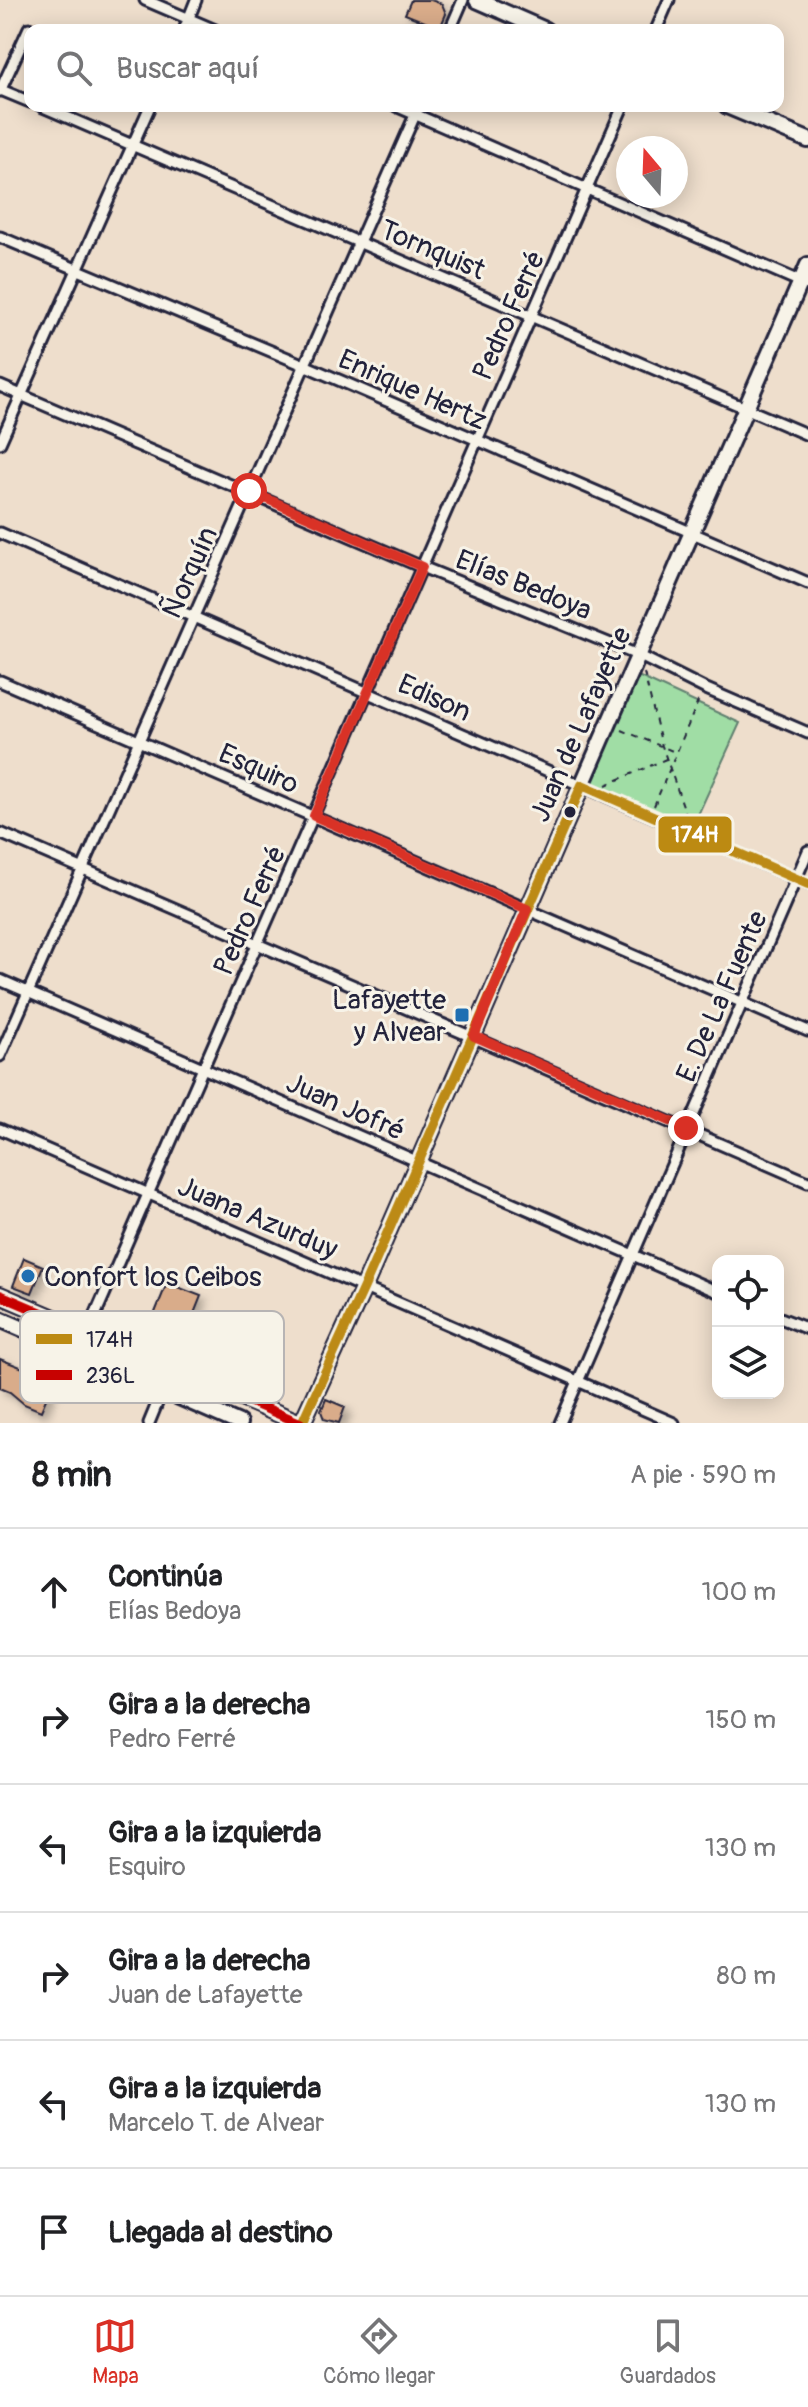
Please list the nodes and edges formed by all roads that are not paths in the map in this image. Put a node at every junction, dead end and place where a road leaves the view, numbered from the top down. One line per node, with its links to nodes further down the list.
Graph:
1 (145, 0): 6 (street)
2 (196, 0): 6 (street)
3 (463, 0): 9 (street)
4 (477, 0): 10 (street)
5 (669, 0): 11 (street)
6 (189, 19): 7 (street); 8 (street)
7 (187, 24)
8 (201, 24)
9 (453, 24)
10 (531, 24)
11 (659, 24)
12 (24, 39): 13 (street)
13 (0, 90): 14 (street)
14 (24, 100)
15 (56, 112): 22 (street, Tornquist)
16 (147, 112): 22 (street)
17 (416, 112): 25 (street, Ñorquín)
18 (421, 112): 23 (street)
19 (620, 112): 23 (street, Pedro Ferré)
20 (741, 112): 21 (street)
21 (808, 140)
22 (133, 144): 25 (street, Tornquist); 27 (street)
23 (587, 189): 28 (street); 29 (street, Pedro Ferré)
24 (0, 237): 27 (street, Enrique Hertz)
25 (359, 241): 29 (street, Tornquist); 30 (street, Ñorquín)
26 (808, 265): 28 (street, Juan de Lafayette)
27 (78, 269): 30 (street, Enrique Hertz); 32 (street)
28 (804, 284): 33 (street, Juan de Lafayette)
29 (532, 315): 33 (street, Tornquist); 35 (street, Pedro Ferré)
30 (304, 365): 35 (street, Enrique Hertz); 37 (street, Ñorquín)
31 (0, 386): 32 (street, Elías Bedoya)
32 (21, 395): 36 (street); 37 (street, Elías Bedoya)
33 (746, 408): 34 (street, Tornquist); 39 (street, Juan de Lafayette)
34 (808, 435)
35 (477, 441): 39 (street, Enrique Hertz); 40 (street, Pedro Ferré)
36 (0, 443)
37 (249, 491): 40 (street, Elías Bedoya); 42 (street, Ñorquín)
38 (0, 533): 42 (street, Edison)
39 (692, 533): 41 (street, Enrique Hertz); 43 (street, Juan de Lafayette)
40 (422, 567): 43 (street, Elías Bedoya); 45 (street, Pedro Ferré)
41 (808, 583)
42 (193, 615): 45 (street, Edison); 47 (street, Ñorquín)
43 (640, 656): 46 (street, Elías Bedoya); 48 (street, Juan de Lafayette)
44 (0, 681): 47 (street, Esquiro)
45 (367, 692): 48 (street, Edison); 49 (street, Pedro Ferré)
46 (808, 733)
47 (140, 740): 49 (street, Esquiro); 52 (street, Ñorquín)
48 (588, 788): 53 (street, Edison); 55 (street, Juan de Lafayette)
49 (314, 816): 55 (street, Esquiro); 56 (street, Pedro Ferré)
50 (0, 833): 52 (street)
51 (808, 851): 53 (street, E. De La Fuente)
52 (82, 868): 56 (street); 58 (street, Ñorquín)
53 (796, 879): 54 (street, Edison); 59 (street, E. De La Fuente)
54 (808, 884)
55 (527, 909): 59 (street, Esquiro); 61 (street, Juan de Lafayette)
56 (259, 944): 61 (street); 63 (street, Pedro Ferré)
57 (0, 980): 58 (street, Juan Jofré)
58 (27, 991): 62 (street, Ñorquín); 63 (street, Juan Jofré)
59 (742, 1003): 60 (street, Esquiro); 64 (street, E. De La Fuente)
60 (808, 1031)
61 (474, 1036): 64 (street); 66 (street, Juan de Lafayette)
62 (0, 1056)
63 (204, 1068): 66 (street, Juan Jofré); 68 (street, Pedro Ferré)
64 (686, 1128): 67 (street); 69 (street, E. De La Fuente)
65 (0, 1129): 68 (street, Juana Azurduy)
66 (418, 1162): 69 (street, Juan Jofré); 70 (street, Juan de Lafayette)
67 (808, 1182)
68 (149, 1194): 70 (street, Juana Azurduy); 74 (street, Pedro Ferré)
69 (631, 1255): 71 (street, Juan Jofré); 79 (street, E. De La Fuente)
70 (364, 1287): 79 (street, Juana Azurduy); 85 (street, Juan de Lafayette)
71 (712, 1289)
72 (0, 1295): 73 (street)
73 (36, 1311)
74 (97, 1311)
75 (0, 1319): 77 (street)
76 (784, 1319): 78 (street)
77 (20, 1328)
78 (808, 1329)
79 (578, 1382): 86 (street, E. De La Fuente); 87 (street, Juana Azurduy)
80 (157, 1403): 83 (street)
81 (194, 1403): 84 (street)
82 (253, 1403): 85 (street)
83 (149, 1423)
84 (239, 1423)
85 (301, 1423)
86 (560, 1423)
87 (674, 1423)

